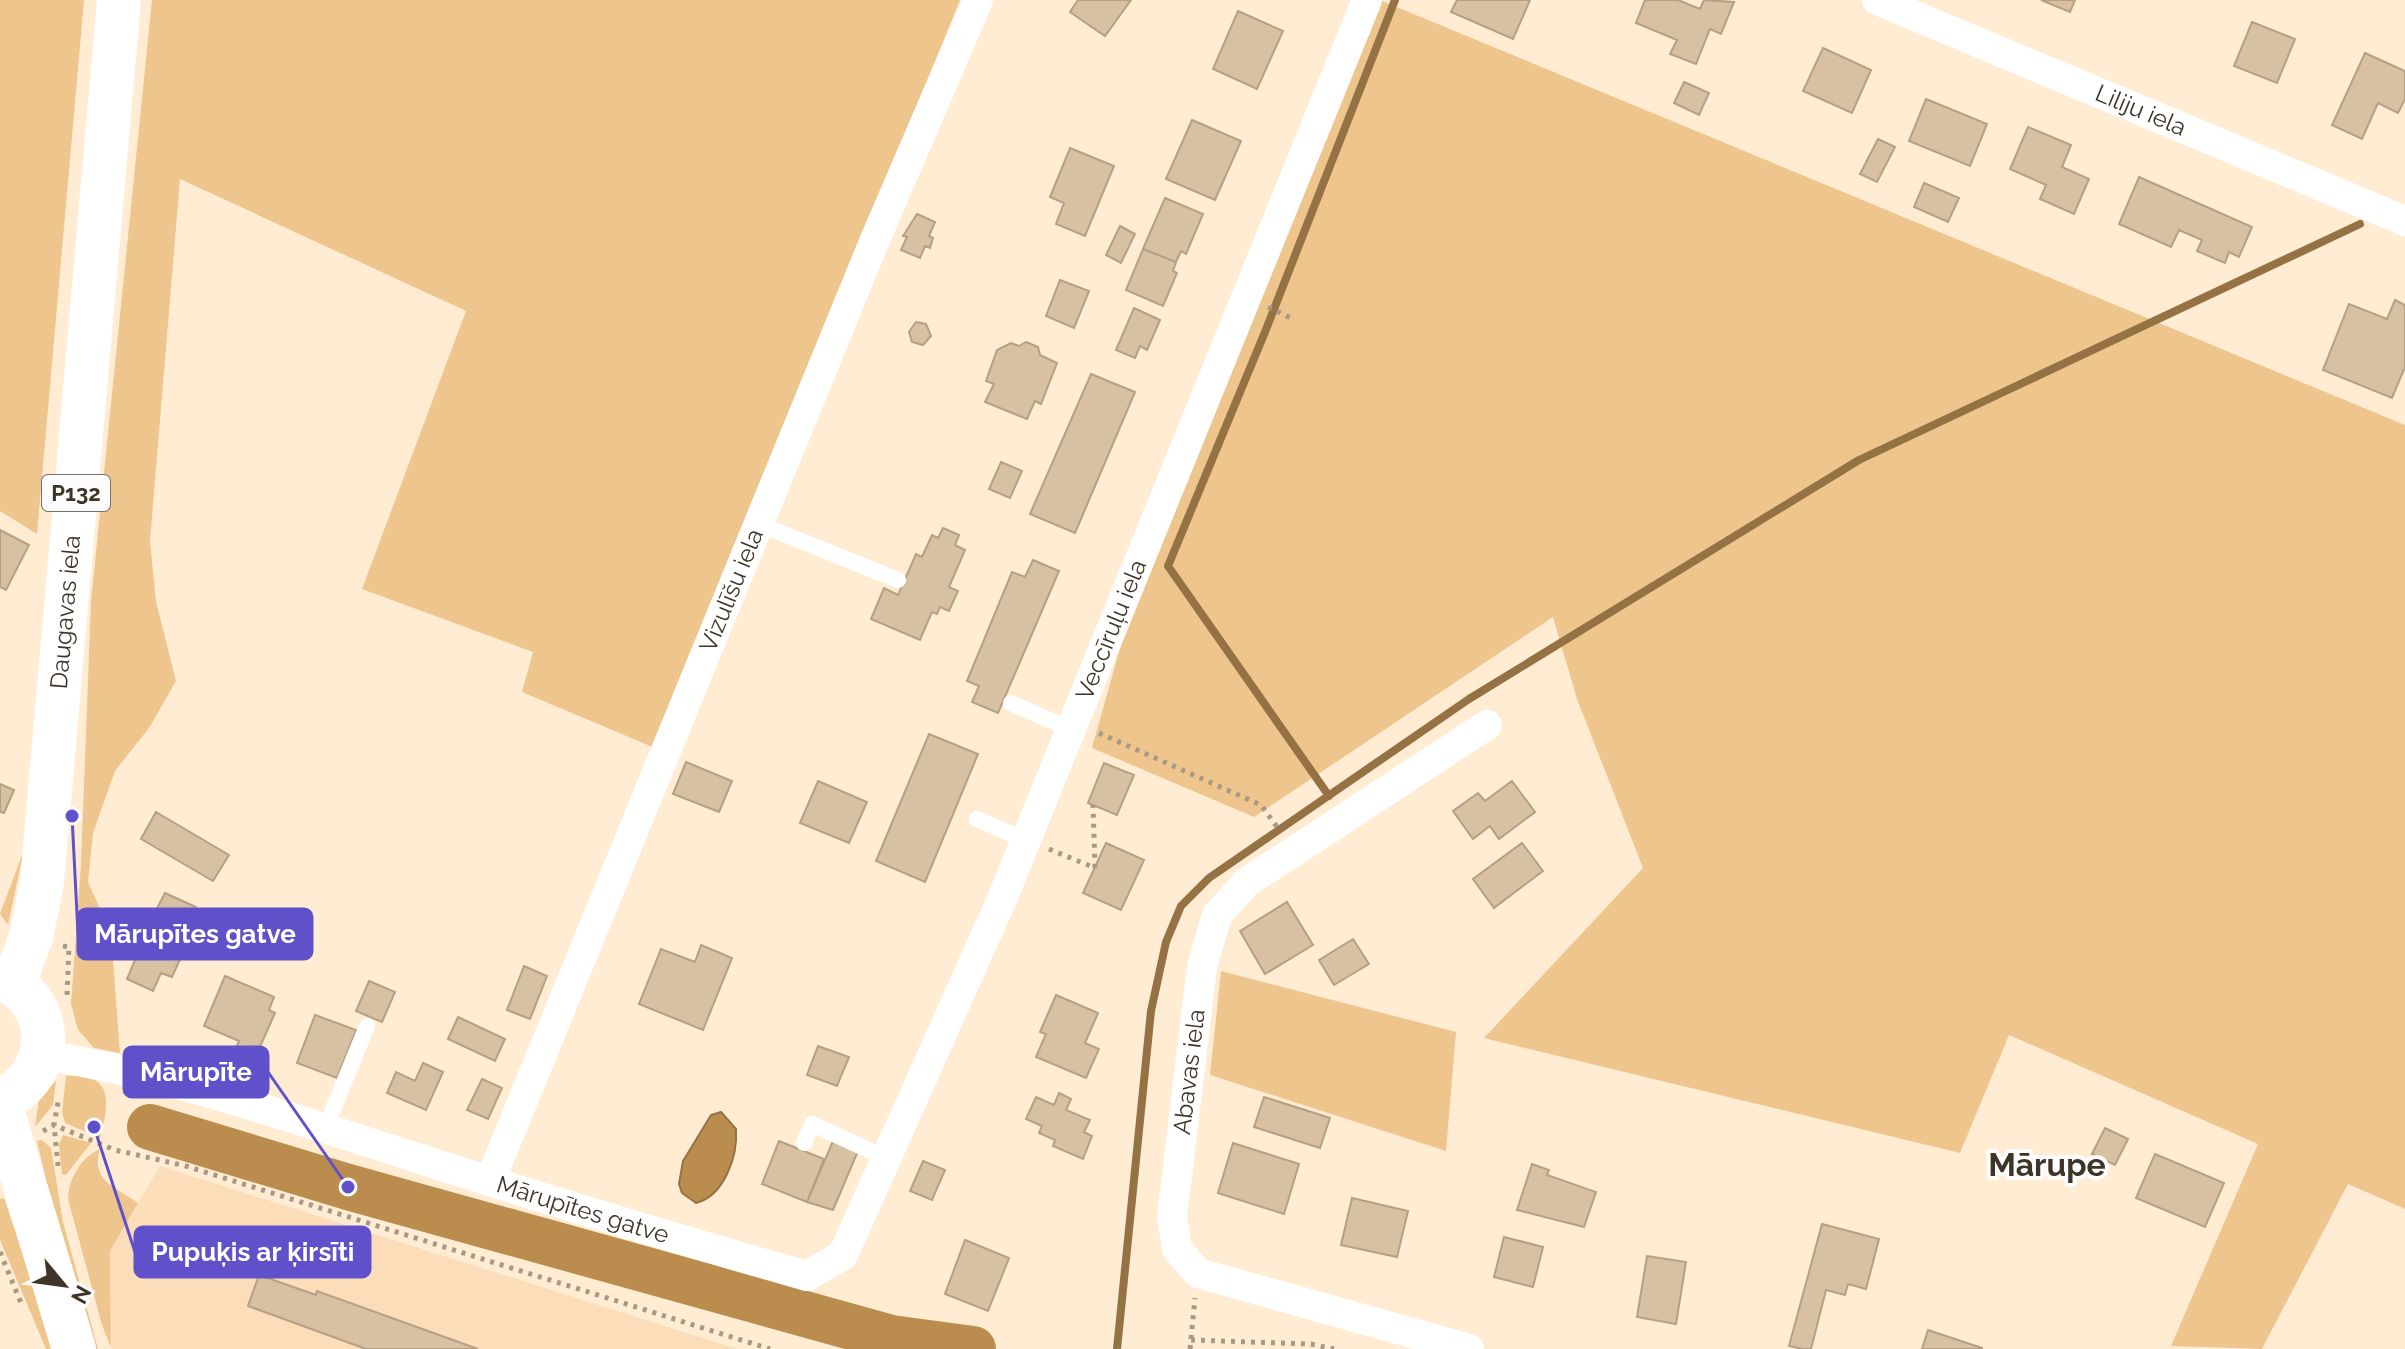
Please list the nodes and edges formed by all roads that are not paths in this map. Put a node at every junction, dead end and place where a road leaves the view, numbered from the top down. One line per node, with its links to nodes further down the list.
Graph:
1 (119, 0): 13 (main road, Daugavas iela / P132)
2 (978, 0): 6 (street, Vizulīšu iela)
3 (1367, 0): 10 (street, Veccīruļu iela)
4 (1877, 0): 5 (street, Liliju iela)
5 (2405, 221)
6 (759, 524): 7 (lane); 20 (street, Vizulīšu iela)
7 (898, 580)
8 (1011, 703): 10 (lane)
9 (1487, 725): 23 (street, Abavas iela)
10 (1072, 726): 12 (street, Veccīruļu iela)
11 (977, 819): 12 (lane)
12 (1025, 840): 19 (street, Veccīruļu iela)
13 (7, 980): 15 (main road, Daugavas iela / P132)
14 (367, 1026): 17 (lane)
15 (54, 1057): 16 (main road); 17 (street, Mārupītes gatve)
16 (0, 1102): 22 (main road)
17 (325, 1129): 20 (street, Mārupītes gatve)
18 (804, 1143): 19 (lane)
19 (886, 1158): 21 (street, Veccīruļu iela)
20 (490, 1181): 21 (street, Mārupītes gatve)
21 (843, 1255)
22 (74, 1349)
23 (1469, 1349)

